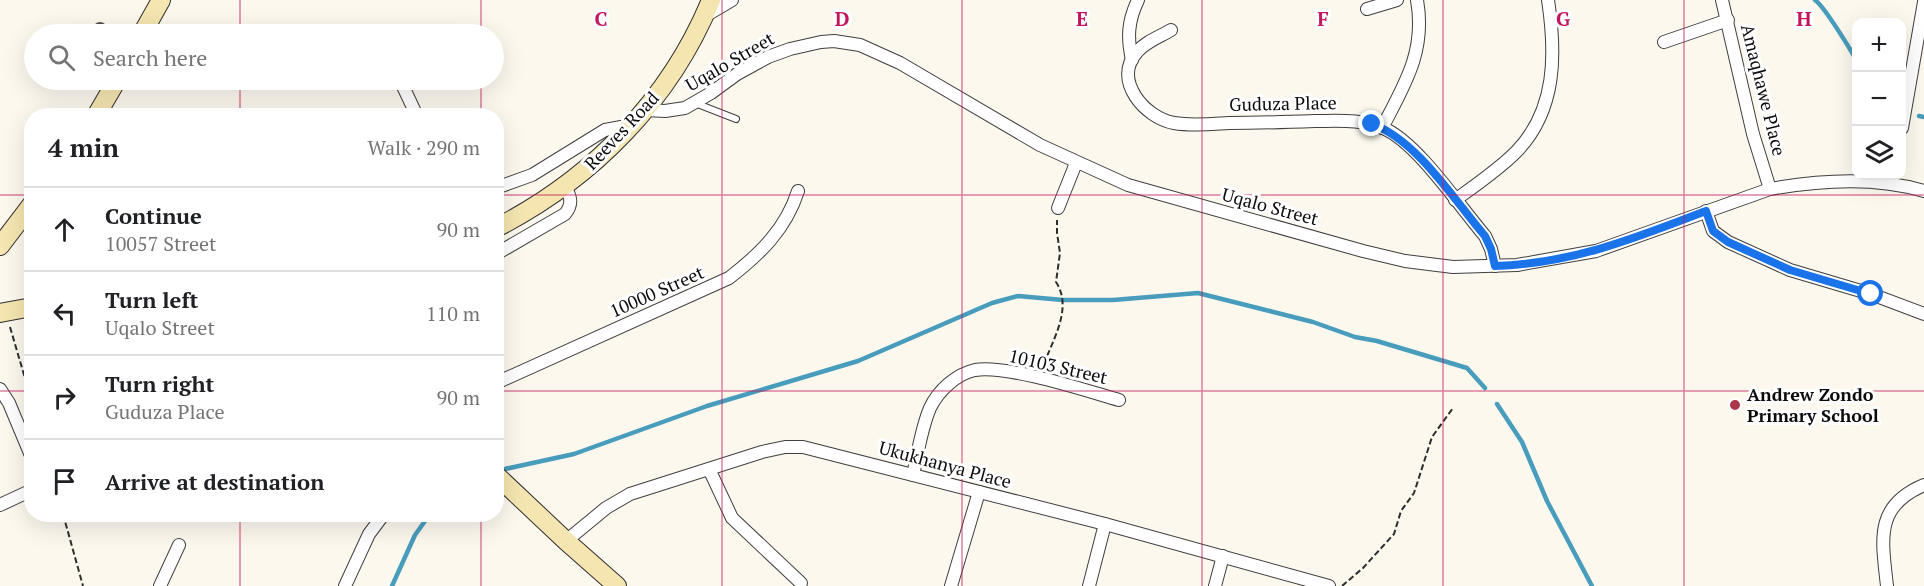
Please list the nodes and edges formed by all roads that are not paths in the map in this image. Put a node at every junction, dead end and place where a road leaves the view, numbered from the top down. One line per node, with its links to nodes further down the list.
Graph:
1 (161, 0): 13 (street)
2 (711, 0): 11 (street, Reeves Road)
3 (732, 0): 11 (street)
4 (1138, 0): 17 (street, Guduza Place)
5 (1397, 0): 10 (street)
6 (1417, 0): 27 (street)
7 (1548, 0): 35 (street)
8 (1722, 0): 12 (street, Amaqhawe Place)
9 (1924, 2): 16 (street)
10 (1367, 9)
11 (704, 17): 23 (street, Reeves Road)
12 (1728, 20): 15 (street); 32 (street, Amaqhawe Place)
13 (148, 24)
14 (1171, 30): 17 (street)
15 (1664, 42)
16 (1920, 52): 26 (street)
17 (1131, 60): 27 (street, Guduza Place)
18 (111, 90): 21 (street)
19 (405, 90): 22 (street)
20 (695, 103): 23 (street, Uqalo Street); 24 (lane); 28 (street, Uqalo Street)
21 (101, 108)
22 (413, 108)
23 (646, 110): 25 (street, Reeves Road)
24 (736, 119)
25 (632, 125): 30 (street); 31 (street, Reeves Road)
26 (1902, 126)
27 (1382, 128): 35 (street, Guduza Place)
28 (1076, 163): 36 (street); 42 (street, Uqalo Street)
29 (1892, 180): 32 (street, Uqalo Street); 34 (street, Uqalo Street)
30 (504, 185)
31 (565, 186): 39 (street, Reeves Road); 41 (street)
32 (1770, 189): 37 (street, Uqalo Street)
33 (798, 191): 46 (street, 10000 Street)
34 (1924, 191)
35 (1455, 200): 42 (street, Guduza Place)
36 (1058, 208)
37 (1706, 211): 42 (street, Uqalo Street); 45 (street)
38 (24, 214): 40 (street)
39 (504, 223)
40 (0, 246)
41 (504, 249)
42 (1495, 266)
43 (2, 307): 44 (street)
44 (24, 307)
45 (1924, 314)
46 (504, 379)
47 (0, 389): 49 (street)
48 (1119, 400): 51 (street, 10103 Street)
49 (24, 440)
50 (709, 469): 51 (street, Ukukhanya Place); 59 (street, Ukukhanya Place); 62 (street)
51 (913, 475): 54 (street, Ukukhanya Place)
52 (504, 483): 59 (street)
53 (1924, 485): 70 (street)
54 (979, 492): 58 (street, Ukukhanya Place); 66 (street)
55 (24, 494): 56 (street)
56 (0, 505)
57 (378, 522): 64 (street)
58 (1105, 525): 61 (street, Ukukhanya Place); 67 (street)
59 (566, 542): 65 (street)
60 (179, 545): 63 (street)
61 (1223, 556): 68 (street); 69 (street, Ukukhanya Place)
62 (801, 583)
63 (160, 586)
64 (345, 586)
65 (617, 586)
66 (951, 586)
67 (1089, 586)
68 (1215, 586)
69 (1329, 586)
70 (1887, 586)

